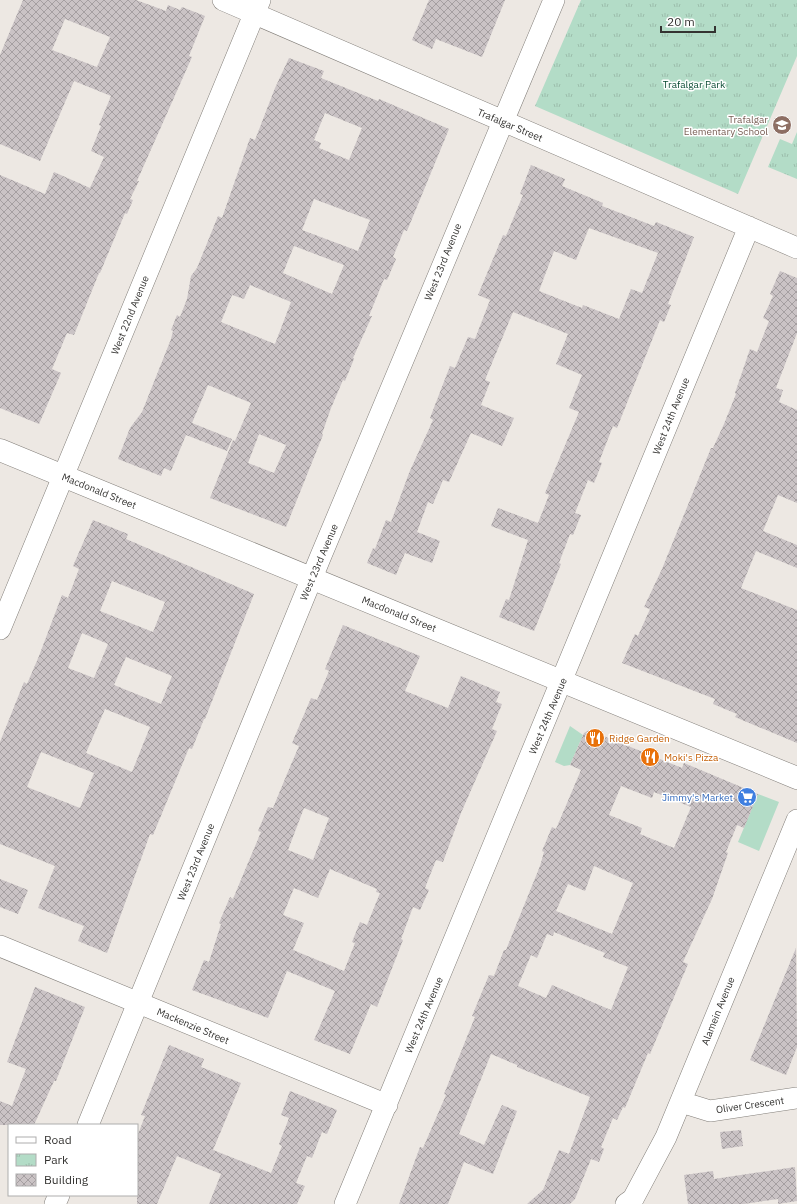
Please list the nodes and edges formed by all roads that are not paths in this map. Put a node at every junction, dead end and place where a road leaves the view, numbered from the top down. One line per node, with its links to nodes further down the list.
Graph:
1 (223, 0): 3 (street, Trafalgar Street)
2 (554, 0): 4 (street, West 23rd Avenue)
3 (257, 7): 4 (street, Trafalgar Street); 8 (street, West 22nd Avenue)
4 (502, 121): 5 (street, Trafalgar Street); 9 (street, West 23rd Avenue)
5 (749, 227): 6 (street, Trafalgar Street); 11 (street, West 24th Avenue)
6 (797, 248)
7 (0, 450): 8 (street, Macdonald Street)
8 (64, 477): 9 (street, Macdonald Street); 10 (street, West 22nd Avenue)
9 (312, 579): 11 (street, Macdonald Street); 15 (street, West 23rd Avenue)
10 (0, 629)
11 (562, 682): 12 (street, Macdonald Street); 18 (street, West 24th Avenue)
12 (797, 778)
13 (797, 820): 17 (street, Alamein Avenue)
14 (0, 946): 15 (street, Mackenzie Street)
15 (138, 1003): 18 (street, Mackenzie Street); 19 (street, West 23rd Avenue)
16 (797, 1098): 17 (street, Oliver Crescent)
17 (681, 1102): 20 (street, Alamein Avenue)
18 (387, 1105): 21 (street, West 24th Avenue)
19 (88, 1124)
20 (631, 1202)
21 (345, 1204)

